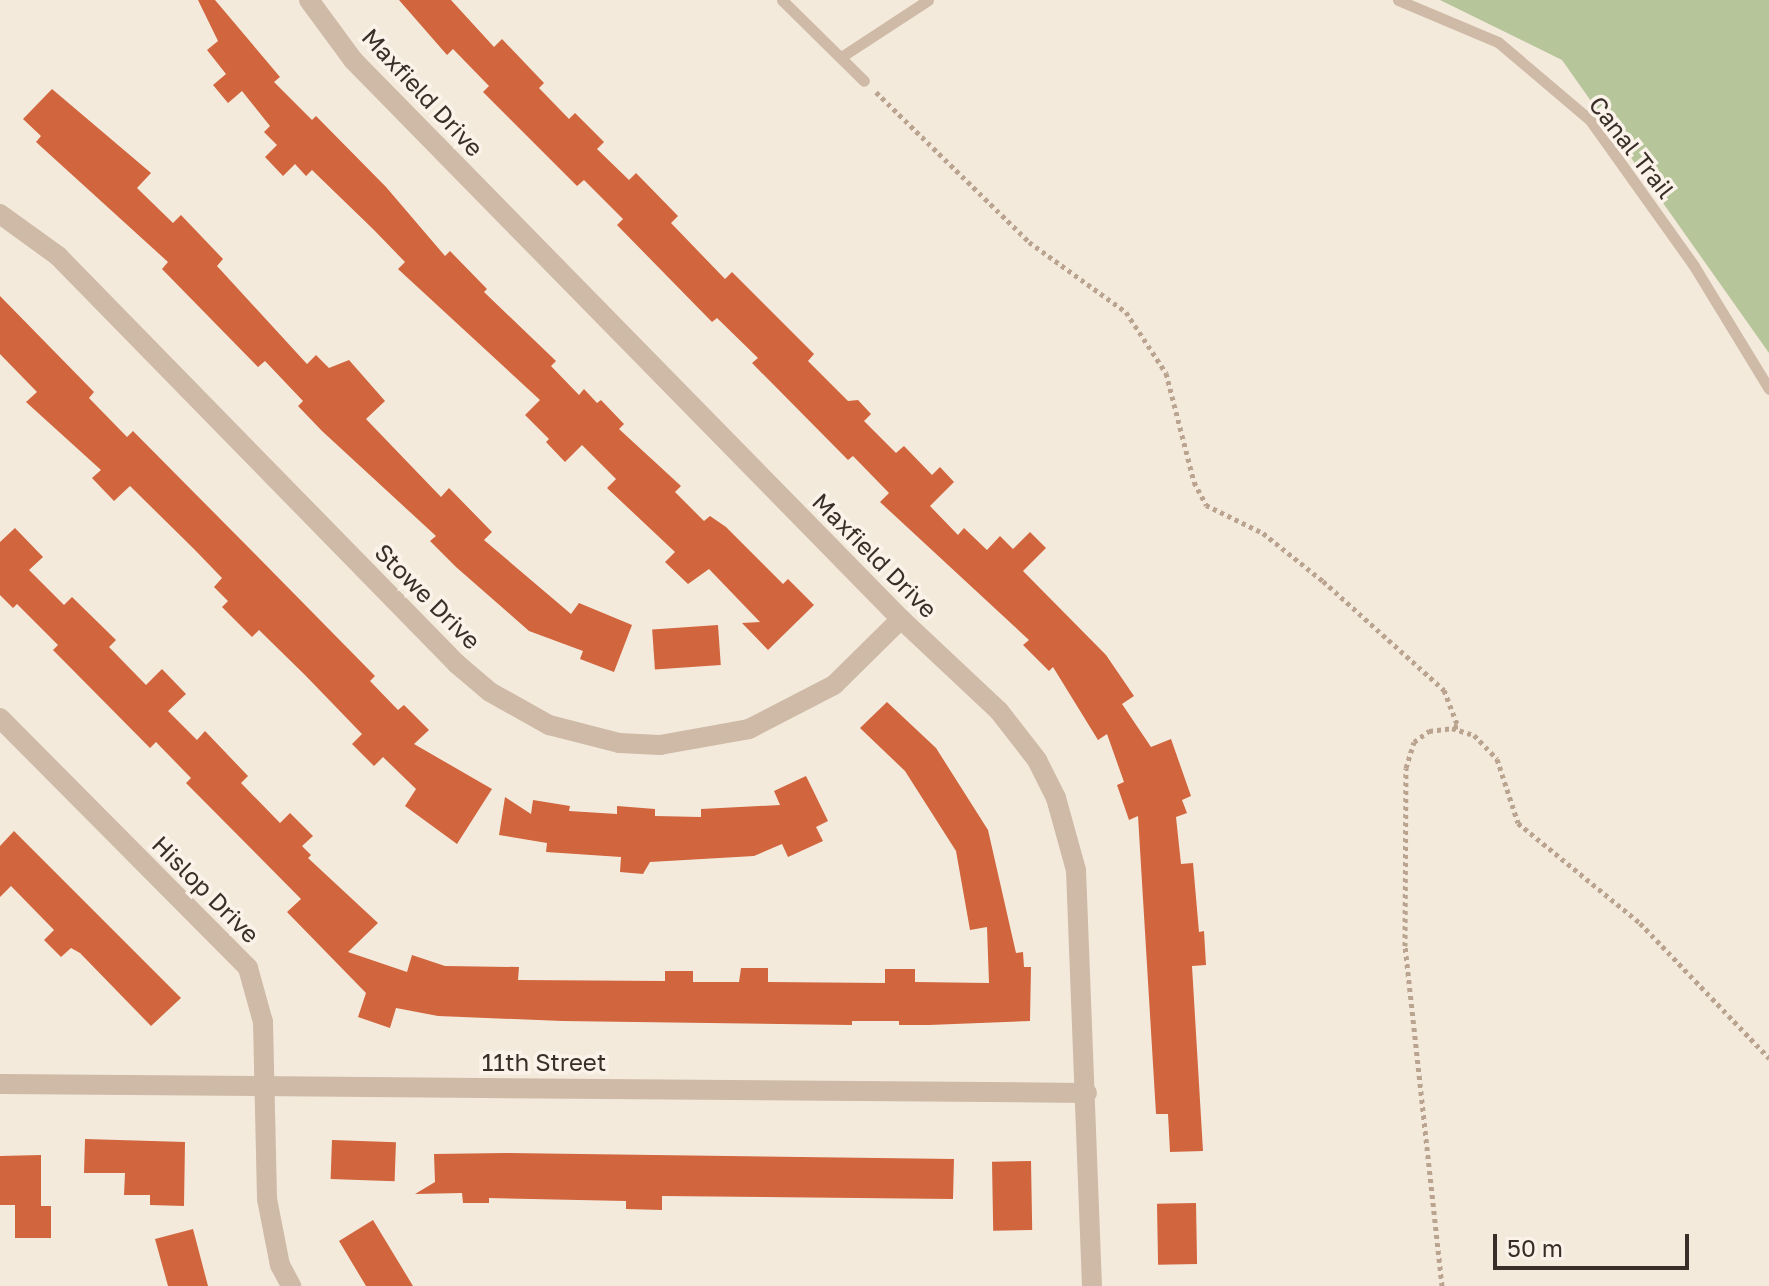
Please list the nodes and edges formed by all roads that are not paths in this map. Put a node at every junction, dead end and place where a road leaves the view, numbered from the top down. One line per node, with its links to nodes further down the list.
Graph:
1 (309, 0): 9 (street, Maxfield Drive)
2 (782, 0): 5 (lane)
3 (928, 0): 5 (lane)
4 (1398, 0): 8 (lane, Canal Trail)
5 (841, 57): 6 (lane)
6 (864, 81)
7 (0, 214): 9 (street, Stowe Drive)
8 (1769, 389)
9 (901, 619): 13 (street, Maxfield Drive)
10 (0, 718): 12 (street, Hislop Drive)
11 (0, 1084): 12 (street, 11th Street)
12 (264, 1086): 13 (street, 11th Street); 14 (street, Hislop Drive)
13 (1087, 1093): 15 (street, Maxfield Drive)
14 (291, 1286)
15 (1092, 1286)

